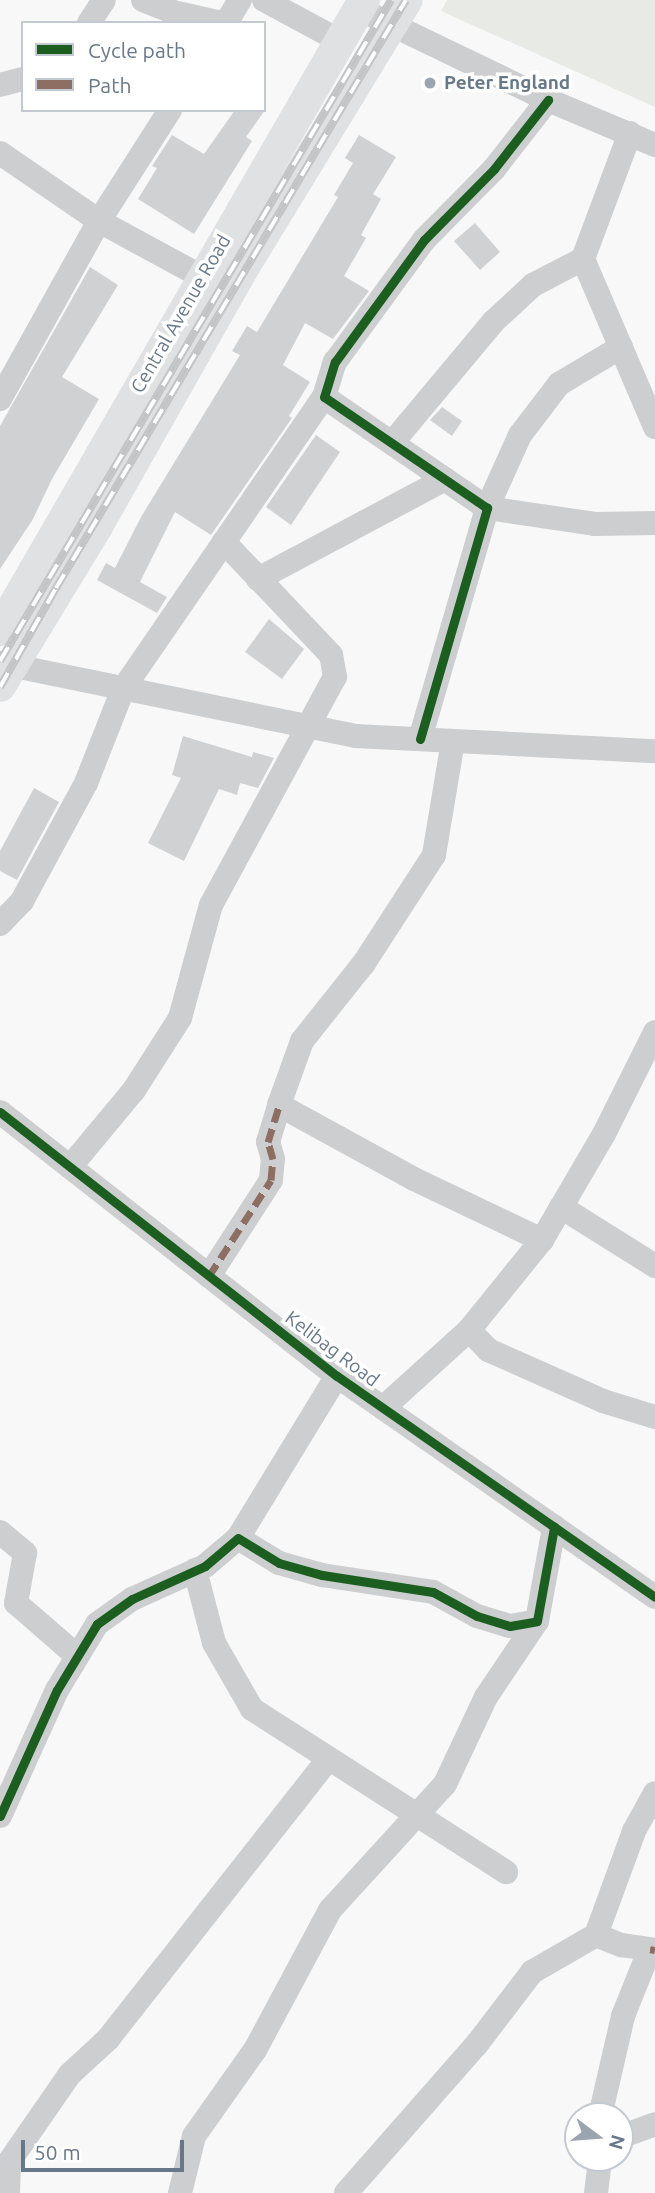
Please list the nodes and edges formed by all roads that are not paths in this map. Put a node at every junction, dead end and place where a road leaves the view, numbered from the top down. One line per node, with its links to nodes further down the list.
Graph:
1 (104, 0): 7 (street)
2 (144, 0): 8 (street)
3 (240, 0): 9 (street)
4 (264, 0): 10 (street)
5 (362, 5): 6 (street); 10 (main road, Central Avenue Road)
6 (400, 12): 11 (main road); 14 (street)
7 (90, 21)
8 (215, 21)
9 (225, 21)
10 (342, 42): 11 (main road); 21 (main road, Central Avenue Road)
11 (375, 56): 33 (main road)
12 (21, 80): 13 (street)
13 (0, 85)
14 (548, 100): 16 (street); 23 (street)
15 (169, 112): 19 (street)
16 (630, 133): 17 (street); 20 (street)
17 (655, 145)
18 (0, 153): 19 (street)
19 (99, 221): 21 (street); 24 (street)
20 (583, 259): 22 (street); 26 (street)
21 (202, 277): 32 (main road, Central Avenue Road)
22 (621, 346): 25 (street); 28 (street)
23 (324, 397): 26 (street); 30 (street)
24 (0, 399)
25 (655, 427)
26 (392, 443): 27 (street)
27 (444, 479): 28 (street); 31 (street)
28 (487, 509): 29 (street); 36 (street)
29 (655, 523)
30 (224, 542): 31 (street); 34 (street)
31 (258, 579): 35 (street)
32 (0, 630)
33 (4, 672): 34 (street)
34 (123, 689): 35 (street); 39 (street)
35 (310, 727): 36 (street); 43 (street)
36 (420, 739): 37 (street)
37 (453, 741): 38 (street); 41 (street)
38 (655, 751)
39 (0, 924)
40 (655, 1032): 44 (street)
41 (279, 1105): 45 (street); 47 (street)
42 (0, 1112): 43 (street, Kelibag Road)
43 (70, 1167): 47 (street, Kelibag Road)
44 (561, 1207): 45 (street); 46 (street)
45 (542, 1240): 48 (street)
46 (655, 1266)
47 (209, 1276): 49 (street, Kelibag Road)
48 (469, 1330): 50 (street); 51 (street)
49 (337, 1376): 50 (street, Kelibag Road); 54 (street)
50 (383, 1408): 52 (street, Kelibag Road)
51 (655, 1417)
52 (554, 1527): 56 (street, Kelibag Road); 58 (street)
53 (0, 1532): 57 (street)
54 (238, 1538): 55 (street); 58 (street)
55 (195, 1570): 59 (street); 60 (street)
56 (655, 1597)
57 (8, 1604): 59 (street)
58 (537, 1621): 63 (street)
59 (77, 1656): 62 (street)
60 (329, 1758): 63 (street); 71 (street)
61 (655, 1793): 65 (street)
62 (1, 1813)
63 (418, 1815): 64 (street); 72 (street)
64 (506, 1871)
65 (596, 1935): 66 (street); 73 (street)
66 (652, 1950): 67 (street)
67 (603, 2102)
68 (655, 2124): 69 (street)
69 (634, 2132)
70 (598, 2172): 74 (street)
71 (8, 2193)
72 (180, 2193)
73 (345, 2193)
74 (596, 2193)

